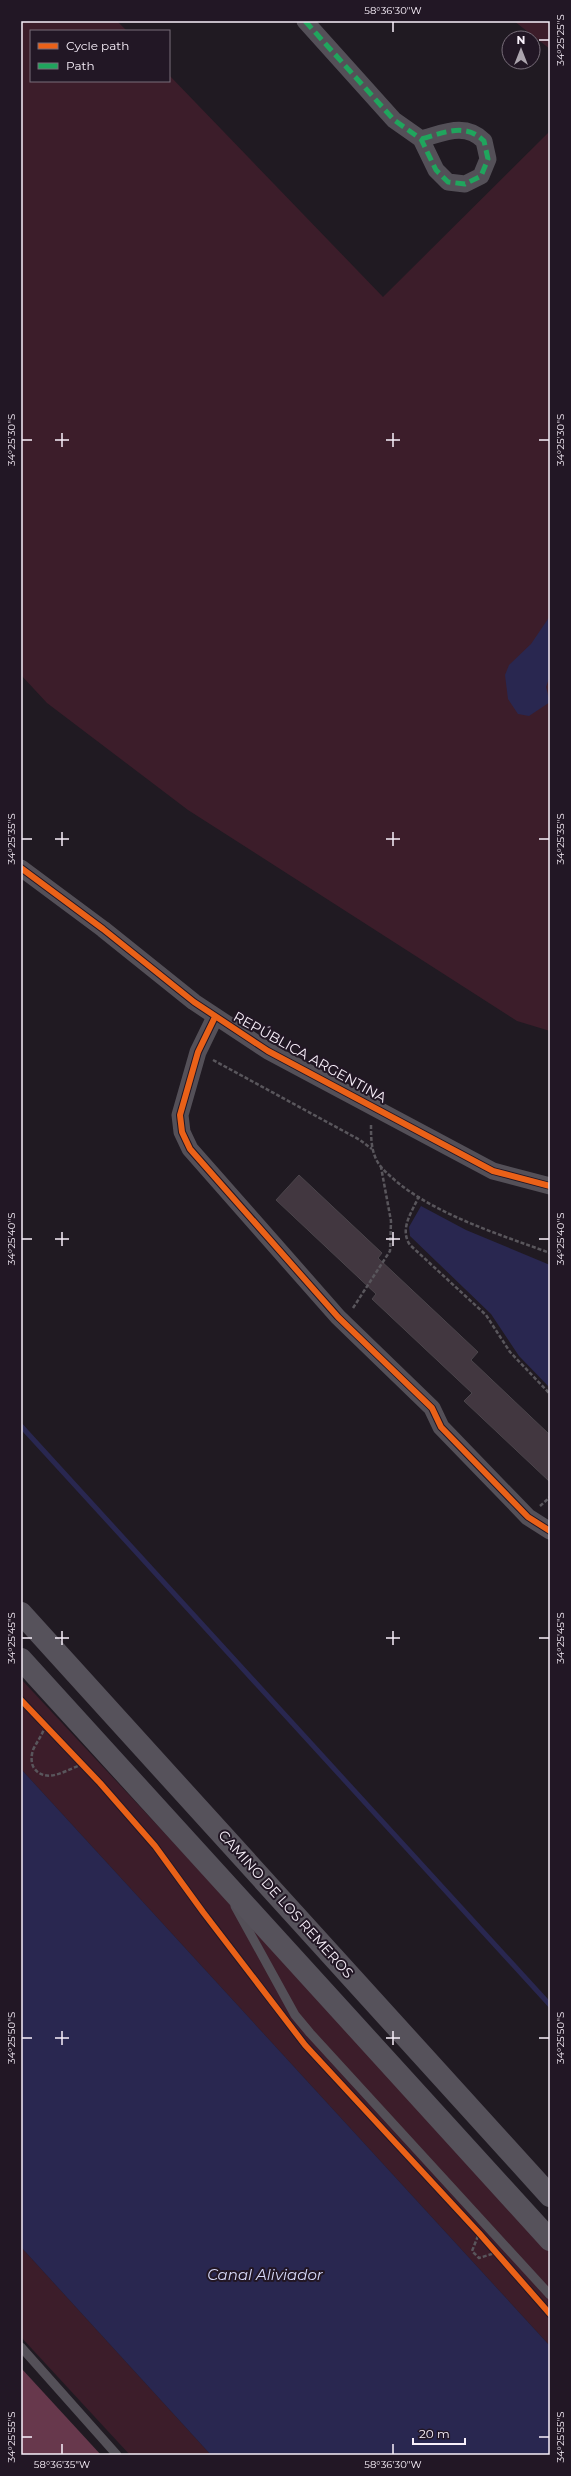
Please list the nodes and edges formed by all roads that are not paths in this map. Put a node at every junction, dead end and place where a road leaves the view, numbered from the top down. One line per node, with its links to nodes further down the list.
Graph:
1 (305, 21): 2 (street)
2 (420, 139)
3 (21, 868): 4 (street, REPÚBLICA ARGENTINA)
4 (215, 1017): 5 (street, REPÚBLICA ARGENTINA); 6 (street)
5 (550, 1186)
6 (550, 1531)
7 (21, 1613): 10 (main road, CAMINO DE LOS REMEROS)
8 (21, 1659): 9 (main road)
9 (219, 1877): 11 (main road); 12 (lane)
10 (550, 2196)
11 (550, 2240)
12 (550, 2295)
13 (21, 2347): 14 (lane)
14 (117, 2455)

